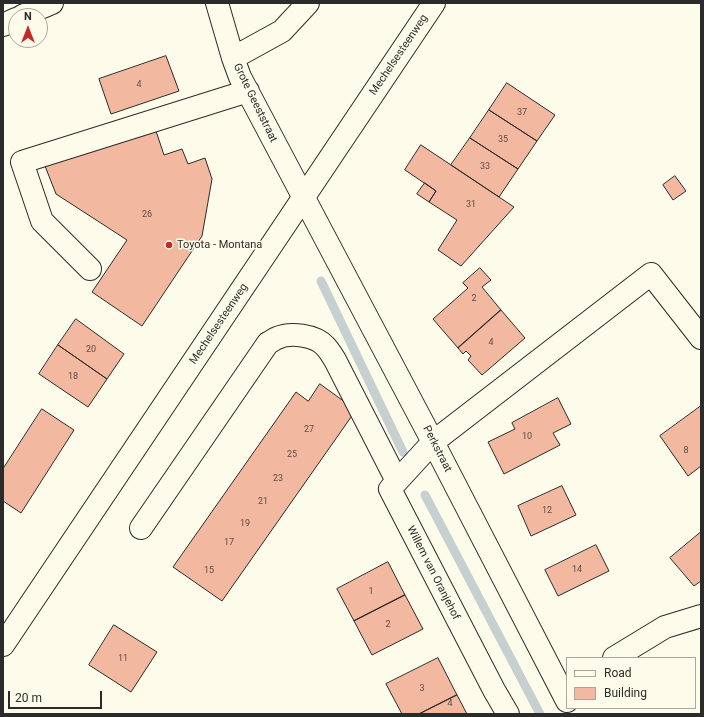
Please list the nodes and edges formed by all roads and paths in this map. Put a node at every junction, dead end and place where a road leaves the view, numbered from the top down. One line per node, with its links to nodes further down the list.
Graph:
1 (52, 3): 5 (street)
2 (218, 3): 6 (street, Grote Geeststraat)
3 (308, 3): 6 (street)
4 (434, 3): 8 (street, Mechelsesteenweg)
5 (40, 8)
6 (233, 58): 7 (street, Grote Geeststraat)
7 (248, 91): 8 (street, Grote Geeststraat); 9 (street)
8 (304, 198): 11 (street, Perkstraat); 15 (street, Mechelsesteenweg)
9 (90, 269)
10 (701, 338): 11 (street)
11 (433, 442): 12 (street); 17 (street, Perkstraat)
12 (397, 481): 13 (street); 18 (street, Willem van Oranjehof)
13 (141, 528)
14 (701, 616): 16 (street)
15 (3, 645)
16 (616, 657)
17 (566, 696)
18 (508, 714)

